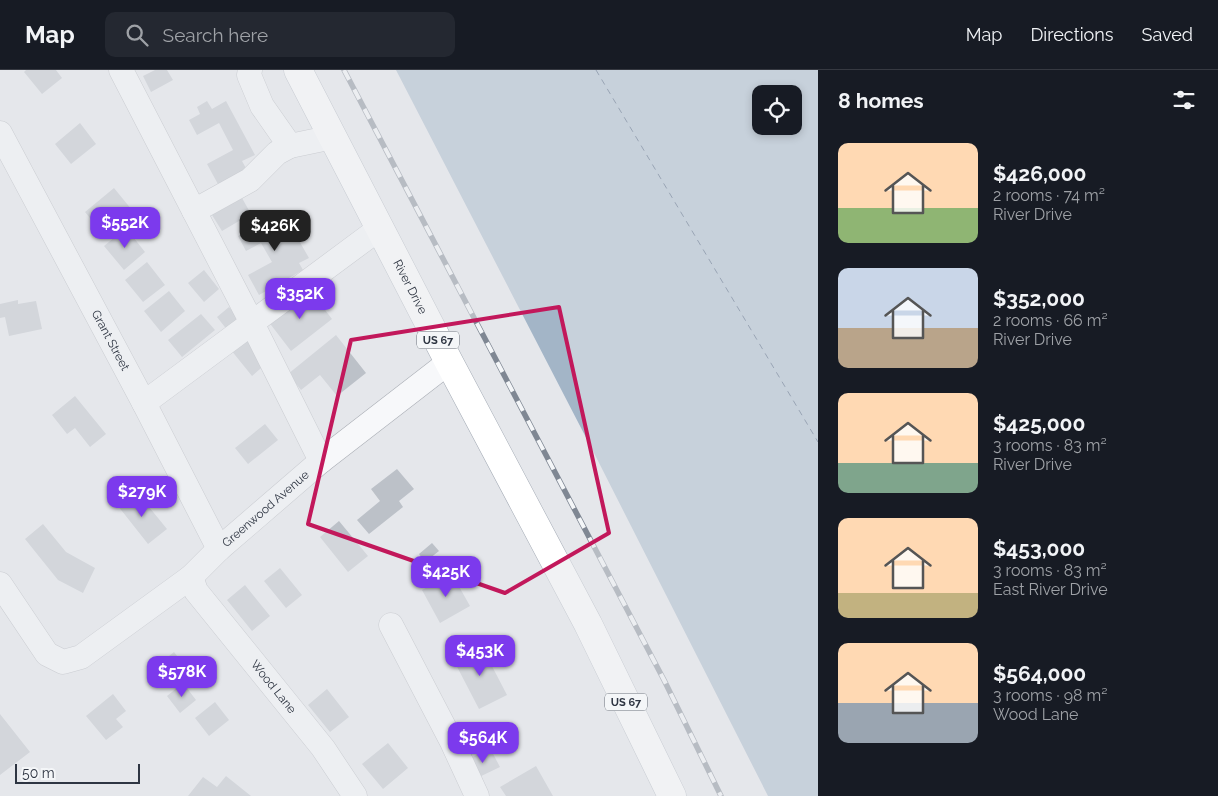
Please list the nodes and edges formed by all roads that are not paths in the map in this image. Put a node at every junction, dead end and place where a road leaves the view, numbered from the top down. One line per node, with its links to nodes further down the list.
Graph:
1 (121, 70): 7 (street)
2 (250, 70): 6 (street)
3 (298, 70): 5 (main road, River Drive / US 67)
4 (0, 133): 11 (street, Grant Street)
5 (333, 137): 6 (street); 8 (main road, River Drive / US 67)
6 (290, 146): 7 (street)
7 (194, 211): 9 (street)
8 (380, 228): 9 (street); 10 (main road, River Drive / US 67)
9 (252, 323): 11 (street); 12 (street)
10 (449, 362): 12 (street, Greenwood Avenue); 19 (main road, River Drive / US 67)
11 (144, 404): 13 (street, Grant Street)
12 (321, 460): 13 (street, Greenwood Avenue)
13 (219, 549): 14 (street, Greenwood Avenue)
14 (191, 577): 15 (street, Greenwood Avenue); 17 (street, Wood Lane)
15 (0, 584)
16 (391, 624): 18 (street)
17 (355, 796)
18 (477, 796)
19 (672, 796)

